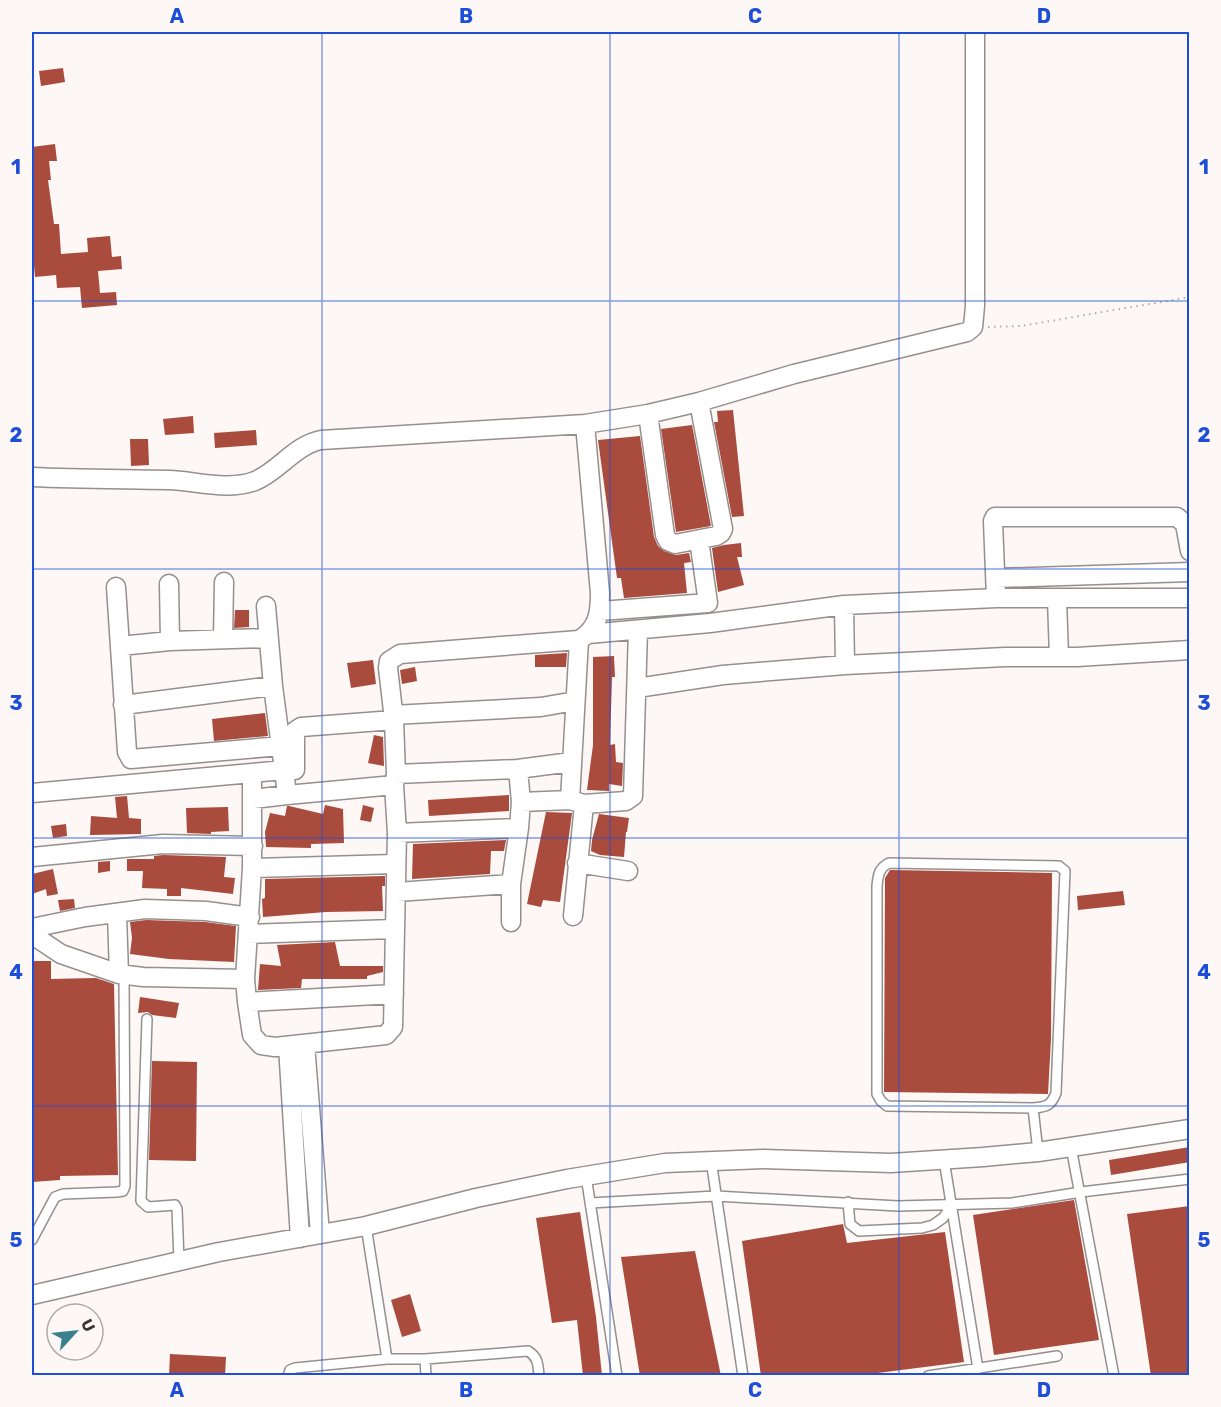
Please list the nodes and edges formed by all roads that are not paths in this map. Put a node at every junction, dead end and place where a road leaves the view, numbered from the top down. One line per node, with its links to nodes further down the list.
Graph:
1 (975, 32): 2 (street)
2 (699, 402): 3 (street); 6 (street)
3 (648, 414): 4 (street); 6 (street)
4 (585, 424): 5 (street); 18 (street)
5 (32, 477)
6 (699, 540): 18 (street)
7 (1190, 551): 9 (street)
8 (1190, 572): 9 (street)
9 (996, 578): 13 (street)
10 (224, 582): 21 (street)
11 (169, 584): 23 (street)
12 (116, 587): 24 (street)
13 (996, 598): 15 (street); 16 (street)
14 (1190, 598): 15 (street)
15 (1057, 599): 26 (street)
16 (844, 605): 19 (street); 27 (street)
17 (266, 606): 22 (street)
18 (600, 611): 20 (street)
19 (638, 630): 20 (street); 29 (street)
20 (584, 637): 30 (street); 32 (street)
21 (223, 638): 22 (street); 23 (street)
22 (268, 638): 28 (street)
23 (170, 641): 24 (street)
24 (120, 646): 31 (street)
25 (1190, 650): 26 (street)
26 (1059, 657): 27 (street)
27 (845, 665): 29 (street)
28 (273, 686): 31 (street); 33 (street)
29 (637, 688): 43 (street)
30 (574, 701): 32 (street); 34 (street)
31 (123, 705): 33 (street)
32 (394, 718): 35 (street); 38 (street)
33 (281, 746): 35 (street)
34 (571, 762): 36 (street); 43 (street)
35 (289, 769): 37 (street); 40 (street)
36 (518, 769): 38 (street); 42 (street)
37 (252, 773): 39 (street); 41 (street)
38 (395, 780): 40 (street); 45 (street)
39 (32, 793)
40 (292, 794): 41 (street)
41 (253, 799): 46 (street)
42 (520, 802): 43 (street); 44 (street)
43 (577, 802): 48 (street)
44 (519, 828): 45 (street); 52 (street)
45 (397, 833): 49 (street)
46 (253, 846): 47 (street); 50 (street)
47 (32, 857)
48 (577, 863): 51 (street); 55 (street)
49 (395, 864): 50 (street); 53 (street)
50 (252, 868): 57 (street)
51 (628, 871)
52 (511, 884): 53 (street); 56 (street)
53 (397, 892): 59 (street)
54 (117, 914): 57 (street); 58 (street); 60 (street)
55 (573, 916)
56 (511, 922)
57 (249, 925): 59 (street); 61 (street)
58 (32, 928): 60 (street)
59 (393, 929): 62 (street)
60 (121, 974): 61 (street); 84 (lane)
61 (245, 979): 63 (street)
62 (394, 994): 63 (street); 65 (street)
63 (247, 1002): 65 (street)
64 (147, 1019): 85 (lane)
65 (296, 1045): 68 (street); 69 (street)
66 (1032, 1108): 66 (lane); 71 (lane)
67 (1190, 1129): 70 (street)
68 (311, 1137): 69 (street); 82 (street)
69 (292, 1138): 83 (street)
70 (1071, 1147): 71 (street); 76 (lane)
71 (1038, 1152): 73 (street)
72 (711, 1160): 73 (street); 74 (street); 77 (lane)
73 (944, 1160): 80 (lane)
74 (586, 1176): 79 (lane); 81 (street)
75 (1190, 1179): 76 (lane)
76 (1081, 1192): 80 (lane); 97 (lane)
77 (716, 1196): 78 (lane); 79 (lane); 95 (lane)
78 (848, 1202): 80 (lane); 80 (lane)
79 (590, 1203): 94 (lane)
80 (952, 1204): 90 (lane)
81 (366, 1226): 82 (street); 88 (lane)
82 (320, 1234): 83 (street)
83 (300, 1238): 85 (street)
84 (32, 1239)
85 (179, 1261): 86 (street)
86 (32, 1295)
87 (1057, 1356): 90 (lane)
88 (387, 1359): 89 (lane); 91 (lane)
89 (425, 1359): 92 (lane); 93 (lane)
90 (978, 1368): 96 (lane)
91 (288, 1376)
92 (426, 1376)
93 (539, 1376)
94 (617, 1376)
95 (743, 1376)
96 (928, 1376)
97 (1114, 1376)

